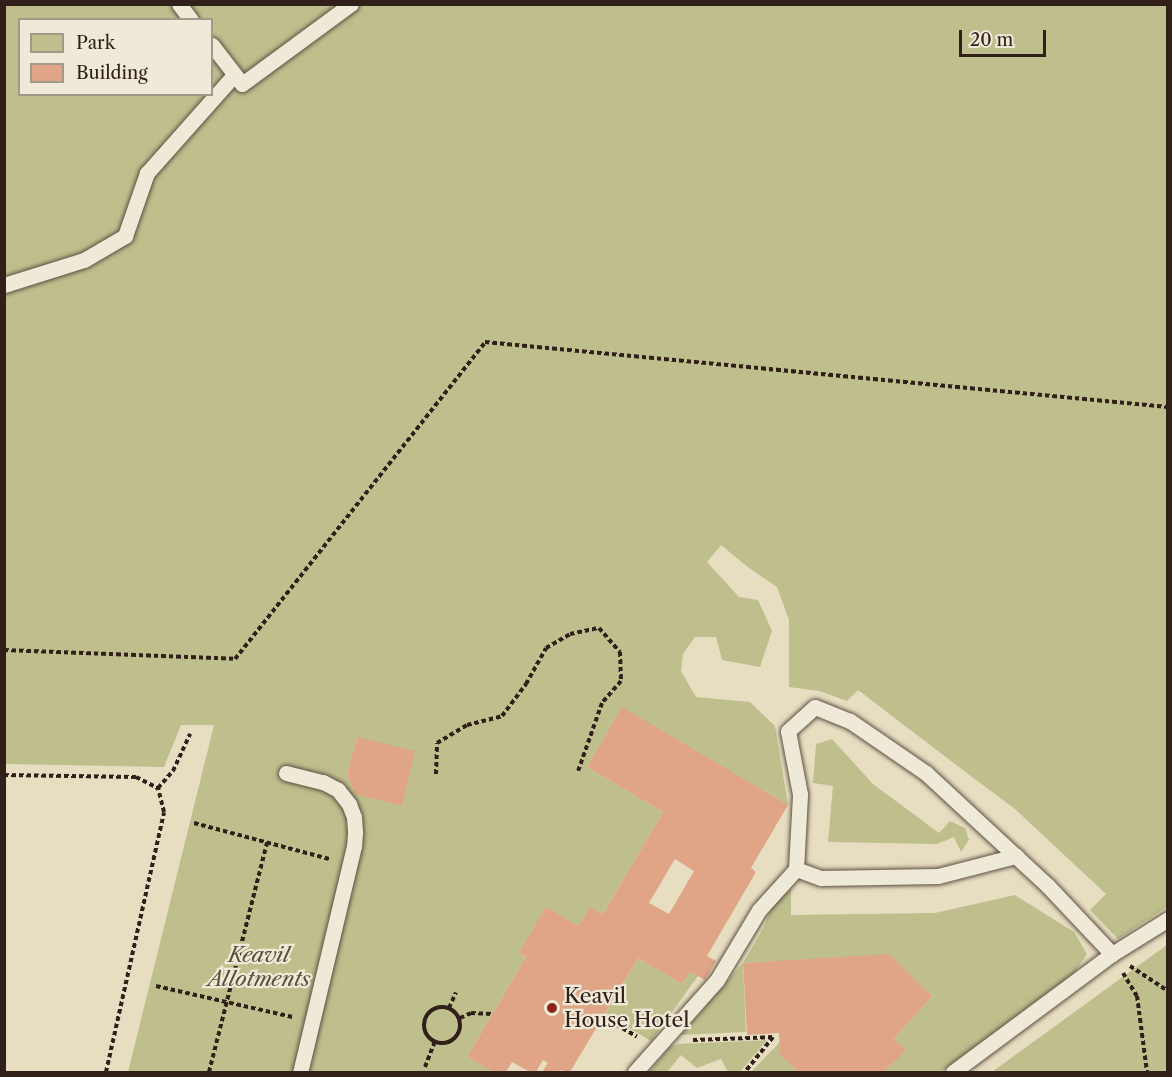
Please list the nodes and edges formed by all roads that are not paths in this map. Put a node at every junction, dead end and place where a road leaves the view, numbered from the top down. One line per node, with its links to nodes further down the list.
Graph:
1 (179, 4): 3 (lane)
2 (351, 4): 5 (lane)
3 (190, 18)
4 (213, 46): 5 (lane)
5 (234, 75): 6 (lane)
6 (4, 285)
7 (286, 772): 12 (lane)
8 (1016, 856): 9 (lane); 9 (lane); 11 (lane)
9 (796, 869): 13 (lane)
10 (1167, 919): 11 (lane)
11 (1112, 954): 14 (lane)
12 (300, 1072)
13 (635, 1072)
14 (953, 1072)

